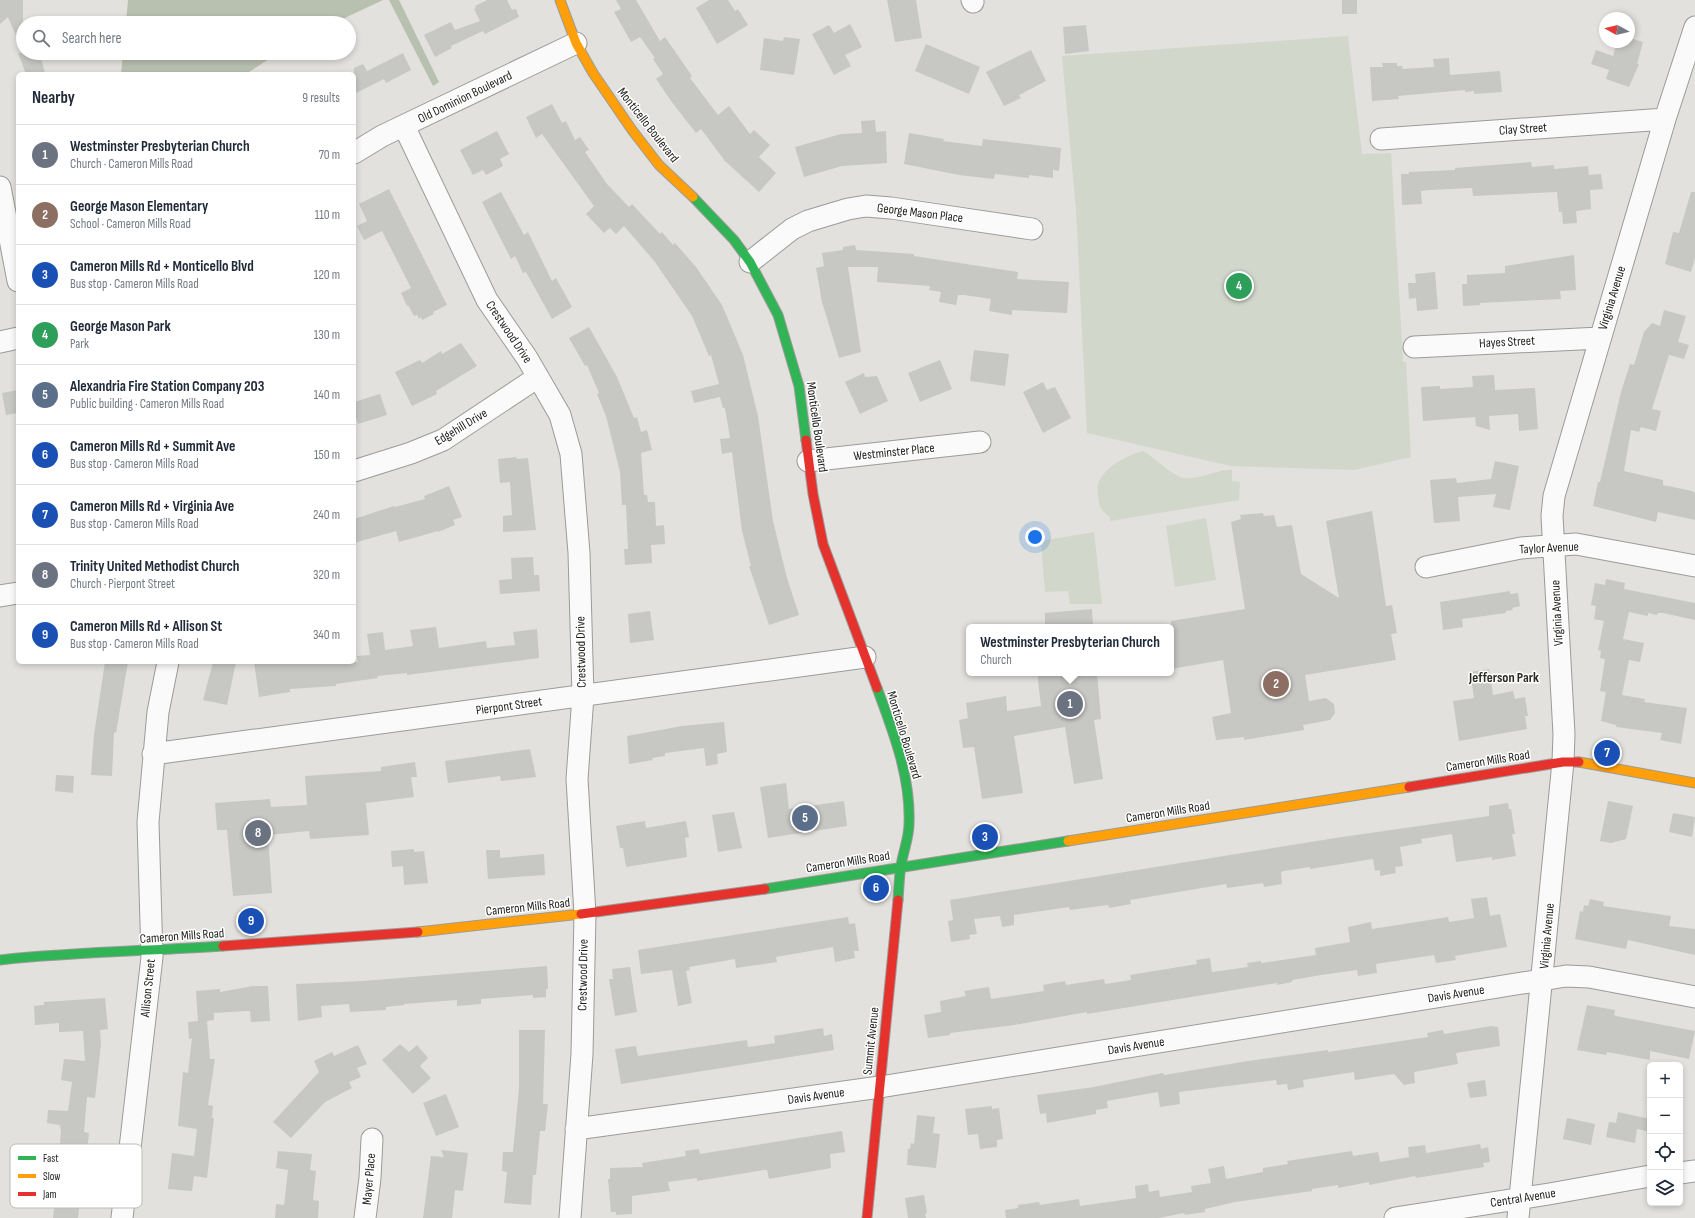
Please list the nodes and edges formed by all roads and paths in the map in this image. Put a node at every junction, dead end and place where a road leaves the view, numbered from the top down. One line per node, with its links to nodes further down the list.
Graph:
1 (560, 0): 3 (street, Monticello Boulevard)
2 (1695, 27): 4 (street, Virginia Avenue)
3 (576, 43): 5 (street, Old Dominion Boulevard); 10 (street, Monticello Boulevard)
4 (1665, 119): 6 (street, Clay Street); 13 (street, Virginia Avenue)
5 (404, 126): 7 (street, Old Dominion Boulevard); 16 (street, Crestwood Drive)
6 (1381, 139)
7 (356, 152)
8 (0, 187): 11 (street)
9 (1032, 229): 10 (street, George Mason Place)
10 (750, 262): 18 (street, Monticello Boulevard)
11 (16, 271)
12 (16, 338): 14 (street)
13 (1600, 338): 15 (street, Hayes Street); 20 (street, Virginia Avenue)
14 (0, 342)
15 (1414, 347)
16 (538, 377): 19 (street, Edgehill Drive); 27 (street, Crestwood Drive)
17 (980, 442): 18 (street, Westminster Place)
18 (808, 461): 25 (street, Monticello Boulevard)
19 (356, 470)
20 (1553, 546): 21 (street, Taylor Avenue); 22 (street, Taylor Avenue); 29 (street, Virginia Avenue)
21 (1695, 566)
22 (1426, 567)
23 (16, 593): 24 (street)
24 (0, 596)
25 (865, 657): 27 (street, Pierpont Street); 31 (street, Monticello Boulevard)
26 (168, 664): 28 (street, Allison Street)
27 (583, 696): 28 (street, Pierpont Street); 32 (street, Crestwood Drive)
28 (153, 754): 33 (street, Allison Street)
29 (1563, 762): 30 (street, Cameron Mills Road); 31 (street, Cameron Mills Road); 35 (street, Virginia Avenue)
30 (1695, 783)
31 (901, 867): 32 (street, Cameron Mills Road); 37 (street, Summit Avenue)
32 (585, 914): 33 (street, Cameron Mills Road); 38 (street, Crestwood Drive)
33 (152, 951): 34 (street, Cameron Mills Road); 40 (street, Allison Street)
34 (0, 960)
35 (1543, 980): 36 (street, Davis Avenue); 37 (street, Davis Avenue); 45 (street, Virginia Avenue)
36 (1695, 997)
37 (880, 1087): 38 (street, Davis Avenue); 49 (street, Summit Avenue)
38 (576, 1129): 48 (street, Crestwood Drive)
39 (372, 1140): 47 (street, Mayer Place)
40 (130, 1144)
41 (1695, 1171): 42 (street)
42 (1683, 1173)
43 (1647, 1177): 45 (street, Central Avenue)
44 (123, 1208): 46 (street, Allison Street)
45 (1519, 1208): 50 (street, Central Avenue)
46 (122, 1218)
47 (365, 1218)
48 (570, 1218)
49 (866, 1218)
50 (1395, 1218)

